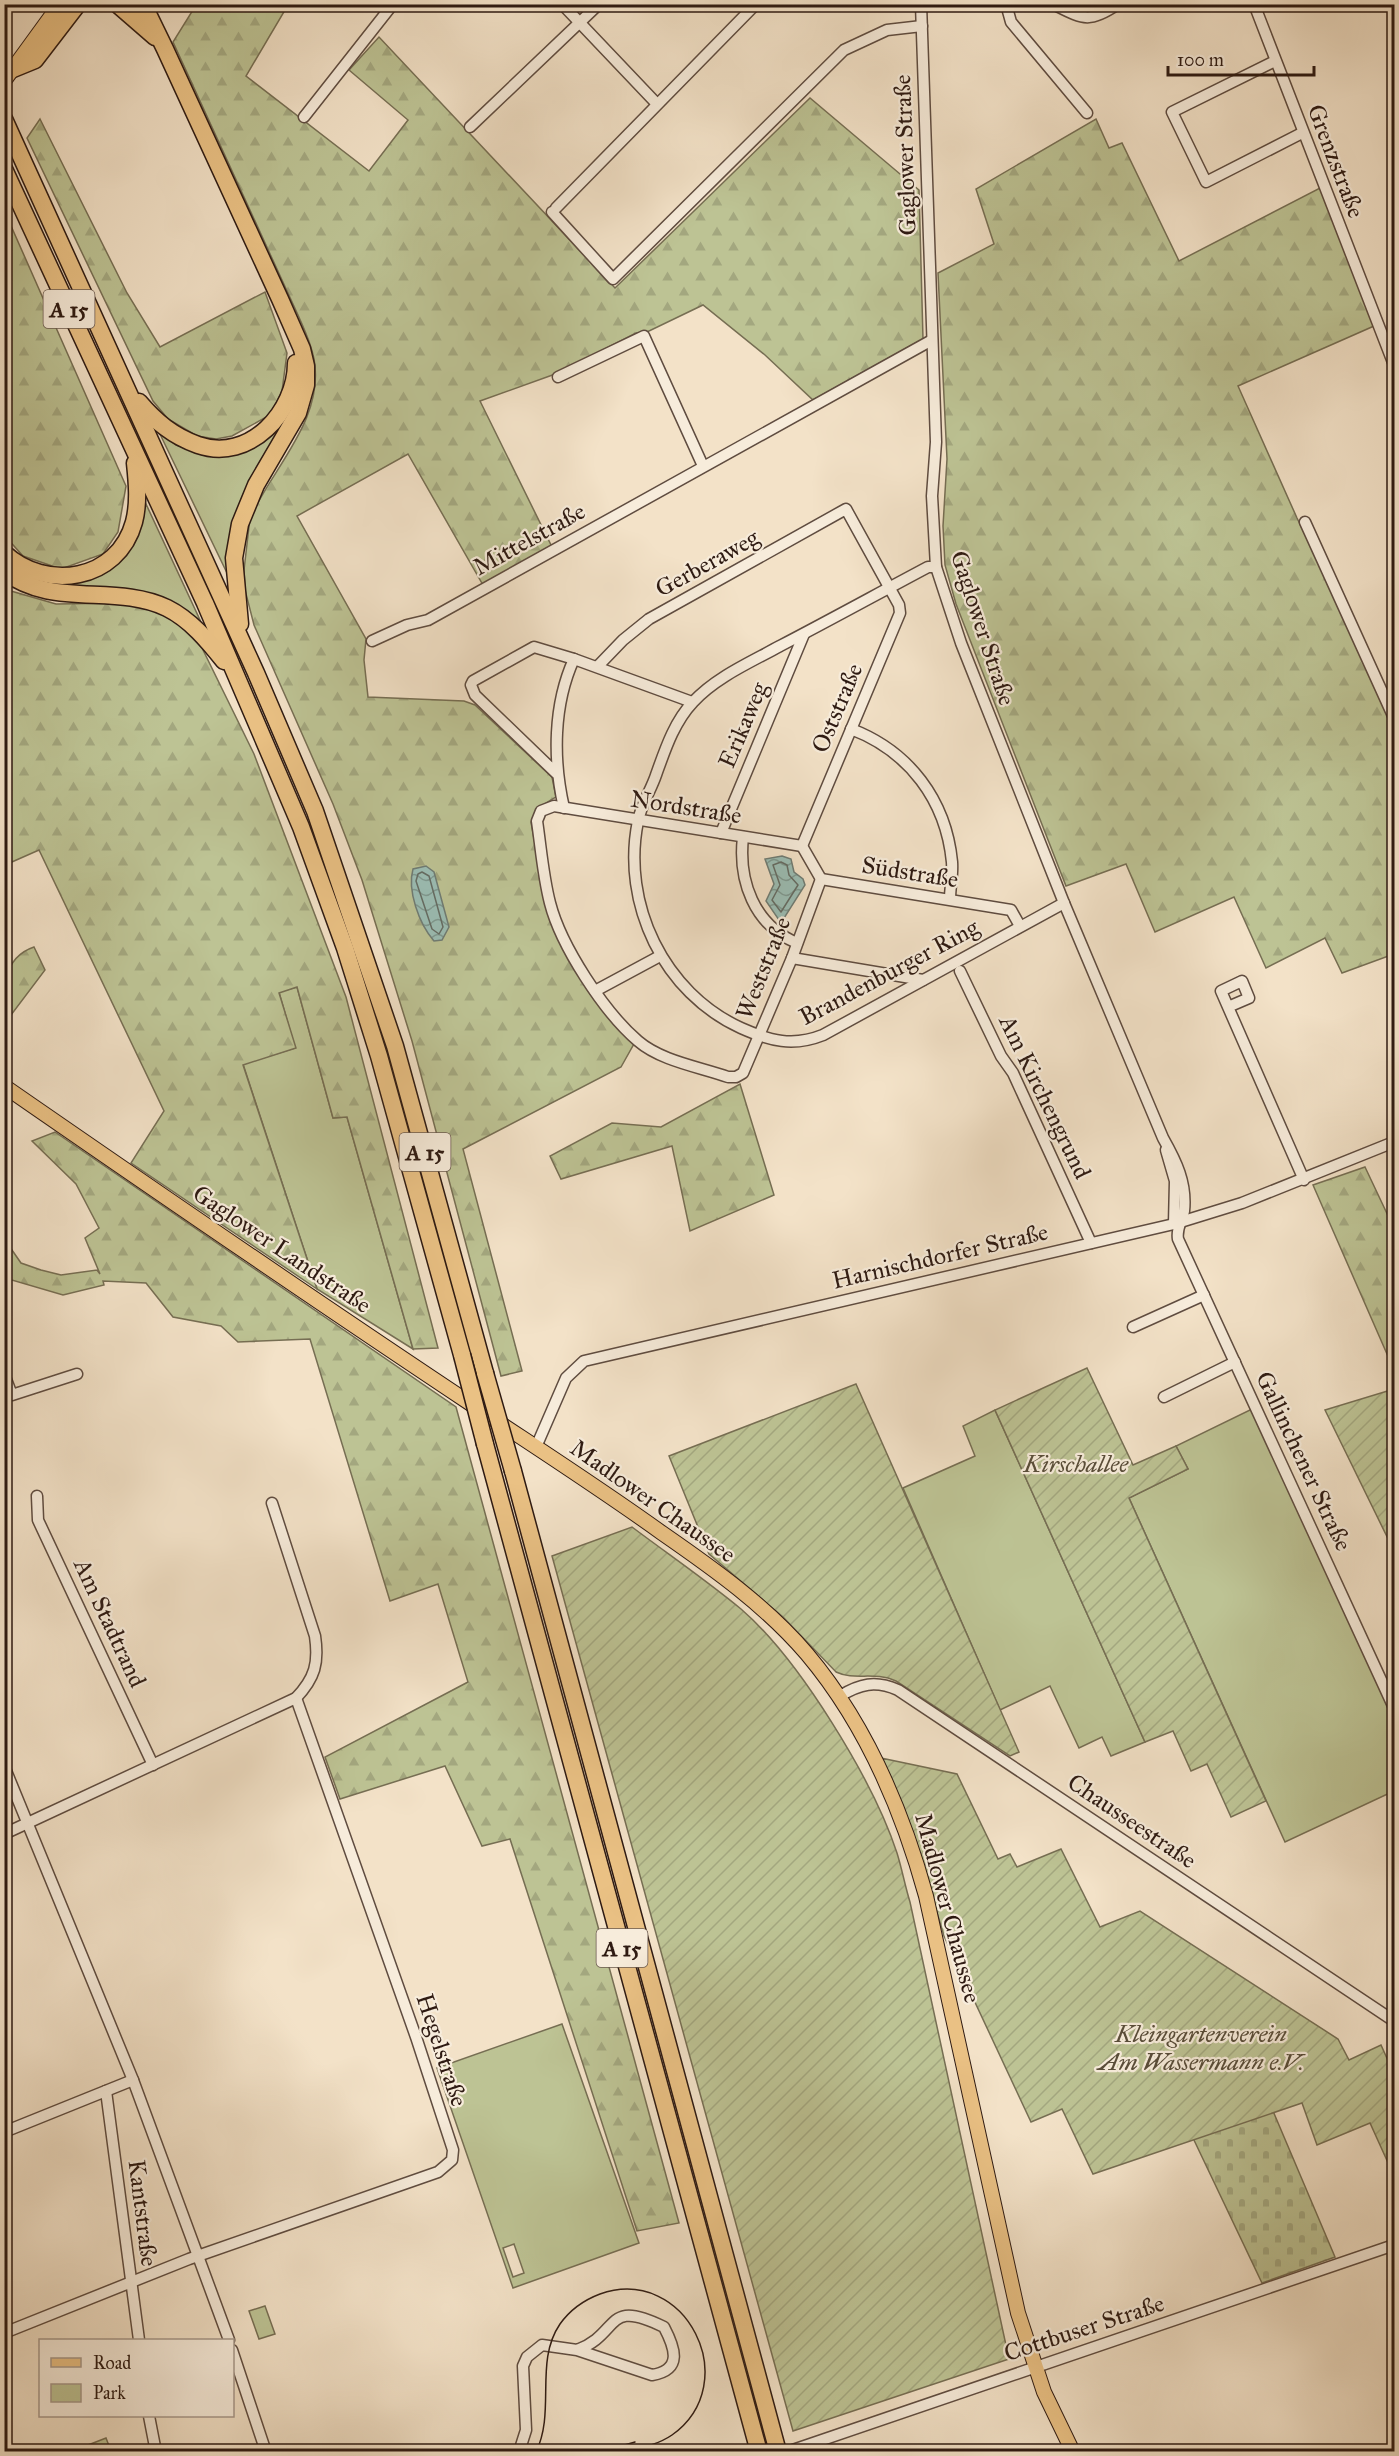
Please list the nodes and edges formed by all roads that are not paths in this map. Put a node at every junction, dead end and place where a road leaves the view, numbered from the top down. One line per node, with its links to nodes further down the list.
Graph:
1 (60, 4): 18 (main road)
2 (78, 4): 18 (highway)
3 (136, 4): 16 (highway)
4 (393, 4): 21 (street)
5 (562, 4): 14 (street)
6 (599, 4): 14 (street)
7 (756, 4): 19 (street)
8 (921, 4): 15 (street, Gaglower Straße)
9 (1006, 4): 20 (street)
10 (1053, 4): 11 (street)
11 (1118, 4)
12 (1254, 4): 17 (street, Grenzstraße)
13 (118, 5): 16 (highway)
14 (580, 23): 19 (street); 23 (street)
15 (922, 26): 19 (street); 27 (street, Gaglower Straße)
16 (165, 49): 26 (highway)
17 (1275, 60): 24 (street, Grenzstraße); 24 (street)
18 (9, 75)
19 (657, 104)
20 (1087, 113)
21 (304, 117)
22 (4, 119): 30 (highway, A 15)
23 (470, 127)
24 (1302, 133): 28 (street, Grenzstraße)
25 (4, 169): 31 (highway, A 15)
26 (292, 329): 30 (highway); 40 (highway)
27 (932, 340): 32 (street, Mittelstraße); 36 (street, Gaglower Straße)
28 (1395, 365)
29 (558, 377): 32 (street)
30 (127, 389): 40 (highway, A 15)
31 (134, 450): 35 (highway); 44 (highway, A 15)
32 (703, 466): 41 (street, Mittelstraße)
33 (846, 509): 38 (street, Oststraße); 43 (street, Gerberaweg)
34 (1305, 522): 46 (street)
35 (4, 552)
36 (936, 567): 38 (street, Brandenburger Ring); 56 (street, Gaglower Straße)
37 (4, 571): 44 (highway)
38 (889, 588): 39 (street, Brandenburger Ring); 47 (street, Oststraße)
39 (804, 634): 45 (street, Brandenburger Ring); 51 (street, Erikaweg)
40 (241, 640): 105 (highway, A 15, bridge)
41 (372, 641)
42 (574, 659): 43 (street); 48 (street); 48 (street)
43 (598, 666): 45 (street)
44 (237, 675): 104 (highway, A 15, bridge)
45 (692, 702): 50 (street, Brandenburger Ring)
46 (1395, 718)
47 (851, 729): 53 (street, Oststraße); 55 (street)
48 (556, 774): 49 (street)
49 (564, 808): 50 (street, Nordstraße); 63 (street)
50 (638, 820): 51 (street, Nordstraße); 59 (street, Brandenburger Ring)
51 (721, 833): 52 (street, Nordstraße)
52 (743, 837): 53 (street, Nordstraße); 58 (street)
53 (802, 846): 54 (street)
54 (821, 879): 55 (street, Südstraße); 58 (street, Weststraße)
55 (950, 899): 57 (street, Südstraße)
56 (1064, 903): 57 (street, Brandenburger Ring); 69 (street, Gaglower Straße)
57 (1020, 926): 62 (street, Brandenburger Ring)
58 (797, 943): 60 (street, Weststraße)
59 (660, 956): 63 (street); 65 (street, Brandenburger Ring)
60 (792, 958): 62 (street); 65 (street, Weststraße)
61 (960, 971): 70 (street, Am Kirchengrund)
62 (923, 980): 65 (street, Brandenburger Ring)
63 (594, 991): 65 (street, Weststraße)
64 (1228, 1008): 68 (street)
65 (759, 1036)
66 (4, 1086): 77 (main road, Gaglower Landstraße)
67 (1395, 1142): 68 (street, Harnischdorfer Straße)
68 (1304, 1180): 69 (street, Harnischdorfer Straße)
69 (1177, 1227): 70 (street, Harnischdorfer Straße); 71 (street, Gallinchener Straße)
70 (1091, 1244): 77 (street, Harnischdorfer Straße)
71 (1204, 1295): 72 (street); 73 (street, Gallinchener Straße)
72 (1133, 1327)
73 (1235, 1362): 76 (street); 82 (street, Gallinchener Straße)
74 (4, 1374): 75 (street)
75 (77, 1374)
76 (1164, 1397)
77 (536, 1447): 80 (main road, Madlower Chaussee)
78 (38, 1496): 83 (street, Am Stadtrand)
79 (272, 1503): 81 (street)
80 (840, 1696): 87 (street, Chausseestraße); 99 (main road, Madlower Chaussee)
81 (296, 1698): 83 (street); 92 (street, Hegelstraße)
82 (1395, 1708)
83 (153, 1766): 85 (street)
84 (4, 1767): 85 (street)
85 (27, 1823): 86 (street); 88 (street)
86 (4, 1834)
87 (1395, 2021)
88 (133, 2080): 89 (street); 92 (street)
89 (106, 2091): 90 (street); 93 (street, Kantstraße)
90 (4, 2132)
91 (1395, 2245): 99 (street, Cottbuser Straße)
92 (199, 2255): 93 (street, Hegelstraße); 96 (street)
93 (131, 2282): 94 (street, Hegelstraße); 95 (street, Kantstraße)
94 (4, 2333)
95 (139, 2339)
96 (229, 2339)
97 (577, 2350): 97 (street); 103 (street)
98 (234, 2356): 102 (street)
99 (1035, 2366): 106 (street, Cottbuser Straße); 107 (main road, Madlower Chaussee)
100 (149, 2417): 101 (street)
101 (156, 2451)
102 (266, 2451)
103 (519, 2451)
104 (759, 2451)
105 (778, 2451)
106 (787, 2451)
107 (1073, 2451)

